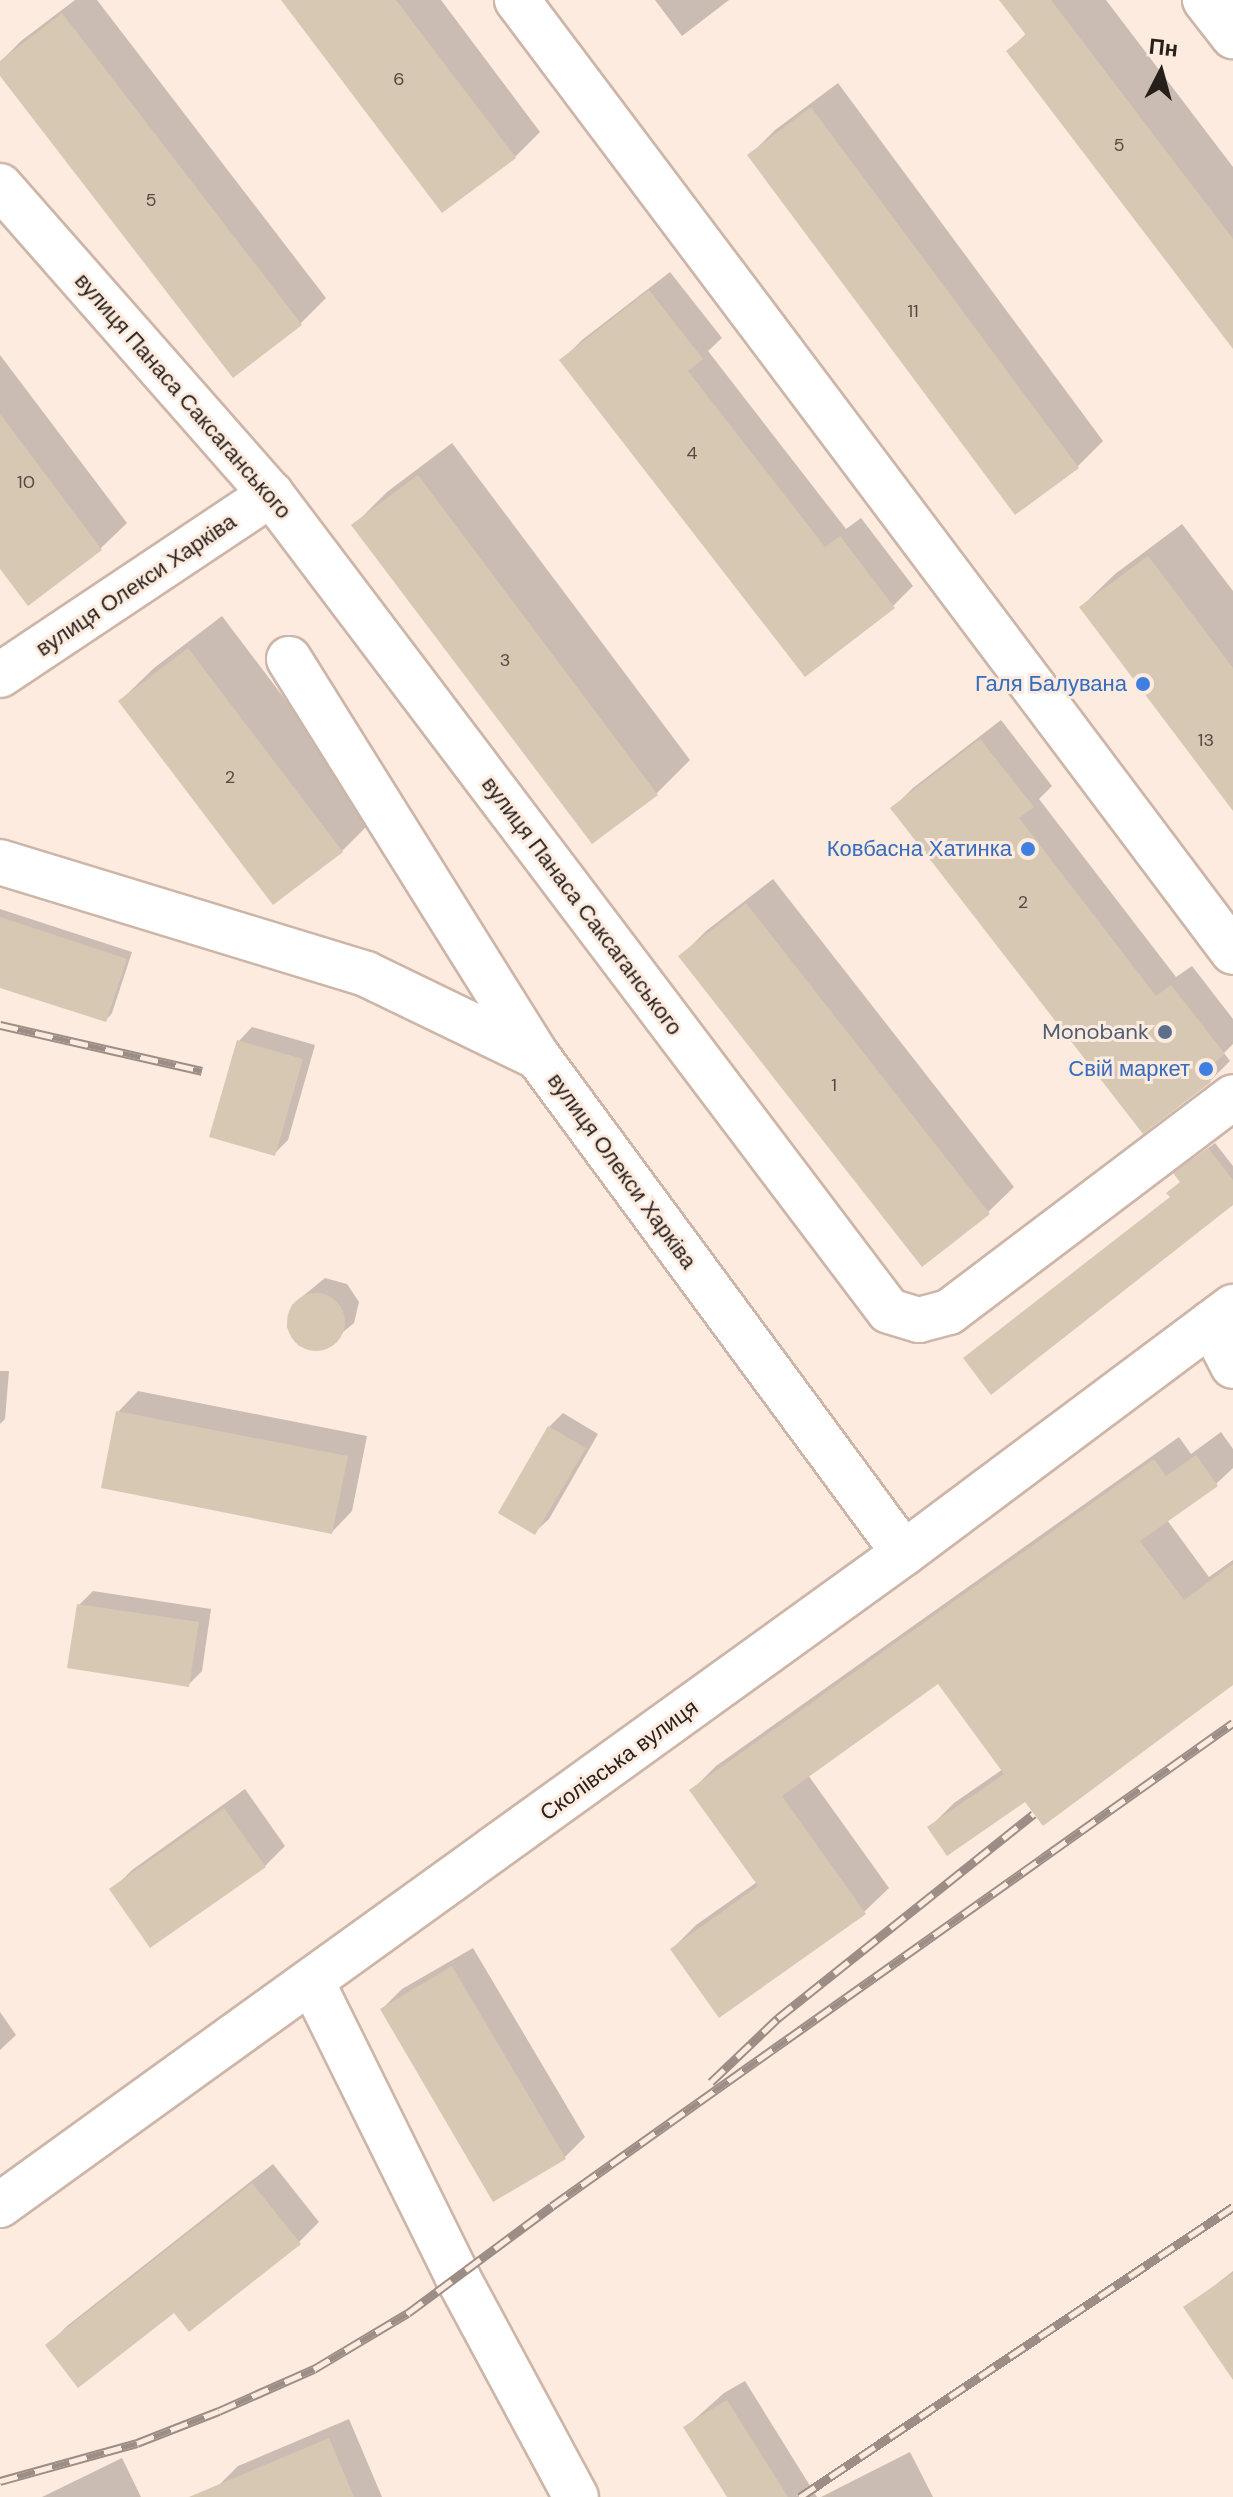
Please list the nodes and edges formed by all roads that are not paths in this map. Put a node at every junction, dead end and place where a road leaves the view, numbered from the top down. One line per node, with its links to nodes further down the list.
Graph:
1 (517, 0): 9 (street)
2 (1205, 0): 3 (street)
3 (1233, 36)
4 (0, 186): 5 (street, вулиця Панаса Саксаганського)
5 (271, 494): 7 (street, вулиця Олекси Харківа); 11 (street, вулиця Панаса Саксаганського)
6 (289, 659): 10 (street)
7 (0, 675)
8 (0, 862): 10 (street, вулиця Олекси Харківа)
9 (1233, 952)
10 (538, 1057): 14 (street, вулиця Олекси Харківа)
11 (1233, 1097)
12 (1222, 1315): 13 (street); 14 (street, Сколівська вулиця)
13 (1233, 1366)
14 (904, 1553): 15 (street, Сколівська вулиця)
15 (312, 1982): 16 (street, Сколівська вулиця); 17 (street)
16 (0, 2205)
17 (576, 2497)

